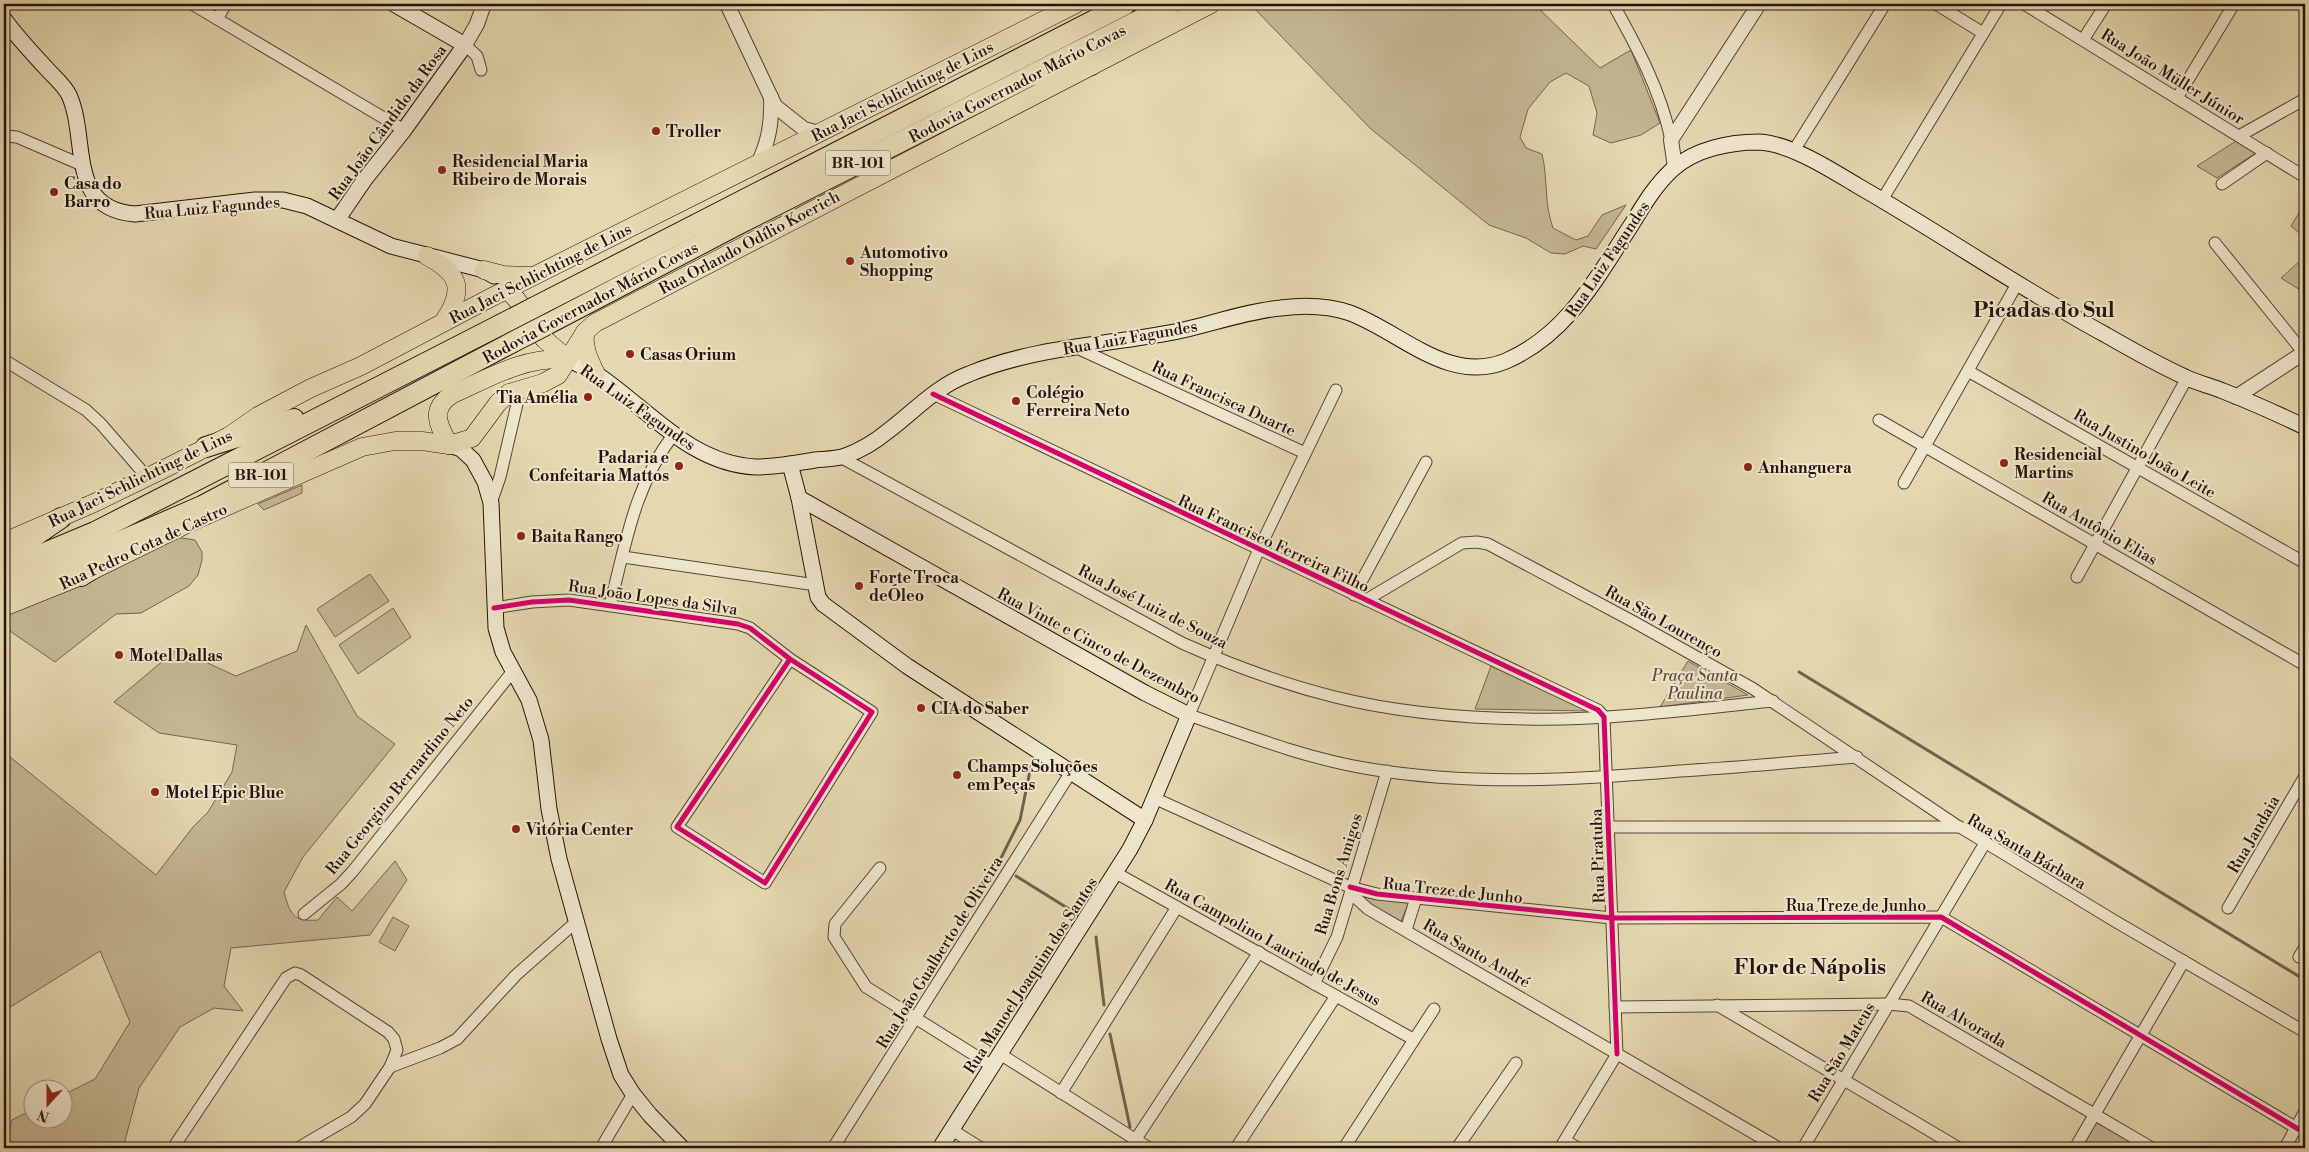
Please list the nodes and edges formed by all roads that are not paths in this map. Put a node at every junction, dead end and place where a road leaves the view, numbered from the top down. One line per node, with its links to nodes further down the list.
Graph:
1 (192, 4): 19 (street)
2 (226, 4): 19 (street)
3 (394, 4): 22 (main road)
4 (484, 4): 22 (street)
5 (727, 4): 26 (street)
6 (1076, 4): 30 (main road, Rua Jaci Schlichting de Lins)
7 (1126, 4): 62 (highway, Rodovia Governador Mário Covas / BR-101, bridge)
8 (1171, 4): 25 (highway, Rodovia Governador Mário Covas / BR-101)
9 (1211, 4): 23 (main road, Rua Orlando Odílio Koerich)
10 (1613, 4): 33 (street)
11 (1759, 4): 33 (street)
12 (1885, 4): 34 (street)
13 (1936, 4): 20 (street)
14 (2001, 4): 20 (street)
15 (2024, 4): 21 (street, Rua João Müller Júnior)
16 (2106, 4): 21 (street)
17 (2234, 4): 27 (street)
18 (4, 19): 37 (main road, Rua Luiz Fagundes)
19 (217, 19): 29 (street)
20 (1983, 33): 41 (street)
21 (2084, 40): 27 (street, Rua João Müller Júnior)
22 (465, 45): 24 (street); 29 (main road, Rua João Cândido da Rosa)
23 (1092, 65): 25 (highway); 50 (main road, Rua Orlando Odílio Koerich)
24 (482, 70)
25 (993, 95): 79 (highway, Rodovia Governador Mário Covas / BR-101, bridge)
26 (771, 96): 30 (street); 36 (street)
27 (2177, 98): 32 (street, Rua João Müller Júnior)
28 (2305, 99): 32 (street)
29 (404, 130): 42 (main road, Rua João Cândido da Rosa)
30 (818, 133): 36 (main road, Rua Jaci Schlichting de Lins)
31 (4, 136): 37 (street)
32 (2238, 136): 35 (street, Rua João Müller Júnior)
33 (1671, 140): 38 (street)
34 (1793, 152): 38 (main road, Rua Luiz Fagundes); 41 (main road, Rua Luiz Fagundes)
35 (2267, 153): 39 (street, Rua João Müller Júnior); 40 (street)
36 (758, 164): 46 (main road, Rua Jaci Schlichting de Lins)
37 (82, 165): 42 (main road, Rua Luiz Fagundes)
38 (1675, 167): 51 (main road, Rua Luiz Fagundes)
39 (2305, 177)
40 (2222, 184)
41 (1882, 200): 47 (main road, Rua Luiz Fagundes)
42 (337, 220): 44 (main road, Rua Luiz Fagundes)
43 (2216, 243): 52 (street)
44 (427, 256): 45 (main road, Rua Luiz Fagundes); 49 (main road)
45 (484, 270): 46 (main road); 48 (main road, Rua Luiz Fagundes)
46 (533, 276): 48 (main road, Rua Jaci Schlichting de Lins)
47 (2017, 284): 56 (street); 58 (main road, Rua Luiz Fagundes)
48 (508, 289): 49 (main road, Rua Jaci Schlichting de Lins); 53 (main road, Rua Luiz Fagundes); 55 (main road)
49 (444, 321): 69 (main road, Rua Jaci Schlichting de Lins)
50 (585, 332): 53 (main road, Rua Orlando Odílio Koerich); 57 (main road)
51 (1075, 347): 60 (main road, Rua Luiz Fagundes); 70 (street, Rua Francisca Duarte)
52 (2304, 352): 61 (street)
53 (568, 359): 55 (main road); 57 (main road, Rua Luiz Fagundes); 67 (main road, Rua Pedro Cota de Castro)
54 (4, 360): 75 (street)
55 (524, 363): 67 (main road)
56 (1968, 370): 68 (street); 74 (street, Rua Justino João Leite)
57 (596, 374): 66 (main road, Rua Luiz Fagundes)
58 (2187, 378): 61 (main road, Rua Luiz Fagundes); 74 (street)
59 (1336, 390): 70 (street)
60 (932, 394): 71 (main road, Rua Luiz Fagundes); 83 (street, Rua Francisco Ferreira Filho)
61 (2236, 397): 65 (main road, Rua Luiz Fagundes)
62 (353, 400): 69 (highway); 87 (highway, Rodovia Governador Mário Covas / BR-101)
63 (517, 404): 78 (street)
64 (1879, 420): 68 (street, Rua Antônio Elias)
65 (2305, 427)
66 (673, 434): 73 (main road, Rua Luiz Fagundes); 85 (street)
67 (449, 445): 78 (main road); 88 (main road, Rua Pedro Cota de Castro)
68 (1925, 447): 76 (street); 82 (street, Rua Antônio Elias)
69 (206, 448): 75 (main road, Rua Jaci Schlichting de Lins)
70 (1305, 453): 83 (street)
71 (842, 458): 73 (main road, Rua Luiz Fagundes); 97 (street, Rua José Luiz de Souza)
72 (1426, 462): 92 (street)
73 (790, 464): 77 (main road)
74 (2138, 468): 82 (street); 86 (street, Rua Justino João Leite)
75 (147, 477): 80 (main road, Rua Jaci Schlichting de Lins)
76 (1904, 483)
77 (799, 498): 90 (main road); 102 (main road, Rua Vinte e Cinco de Dezembro)
78 (491, 502): 96 (main road)
79 (202, 506): 88 (highway); 91 (highway, Rodovia Governador Mário Covas / BR-101)
80 (61, 518): 81 (main road, Rua Jaci Schlichting de Lins); 84 (highway)
81 (4, 542)
82 (2096, 544): 89 (street); 99 (street, Rua Antônio Elias)
83 (1258, 549): 92 (street, Rua Francisco Ferreira Filho); 97 (street)
84 (4, 557)
85 (622, 557): 90 (street); 94 (street)
86 (2305, 563)
87 (4, 570)
88 (81, 576): 95 (main road, Rua Pedro Cota de Castro)
89 (2077, 577)
90 (816, 585): 105 (main road)
91 (4, 589)
92 (1354, 595): 93 (street, Rua Francisco Ferreira Filho)
93 (1366, 600): 101 (street, Rua São Lourenço); 103 (street, Rua Francisco Ferreira Filho)
94 (610, 605): 96 (street, Rua João Lopes da Silva); 98 (street, Rua João Lopes da Silva)
95 (4, 606)
96 (494, 608): 100 (main road)
97 (1213, 657): 102 (street); 103 (street, Rua José Luiz de Souza)
98 (790, 659): 98 (street, Rua João Lopes da Silva)
99 (2304, 660)
100 (513, 671): 120 (street, Rua Georgino Bernardino Neto); 123 (main road)
101 (1773, 701): 103 (street, Rua José Luiz de Souza); 104 (street, Rua São Lourenço)
102 (1190, 715): 106 (street, Rua Vinte e Cinco de Dezembro); 109 (main road, Rua Manoel Joaquim dos Santos)
103 (1604, 717): 108 (street, Rua Piratuba)
104 (1857, 757): 108 (street, Rua Vinte e Cinco de Dezembro); 112 (street, Rua São Lourenço)
105 (1071, 772): 110 (main road); 133 (street, Rua João Gualberto de Oliveira)
106 (1387, 772): 108 (street, Rua Vinte e Cinco de Dezembro); 116 (street, Rua Bons Amigos)
107 (2305, 776): 119 (street, Rua Jandaia)
108 (1606, 777): 111 (street, Rua Piratuba)
109 (1154, 798): 110 (main road, Rua Manoel Joaquim dos Santos); 116 (street, Rua Santo André)
110 (1145, 820): 115 (main road, Rua Manoel Joaquim dos Santos)
111 (1608, 827): 112 (street, Rua Santa Bárbara); 121 (street, Rua Piratuba)
112 (1960, 827): 113 (street, Rua Santa Bárbara)
113 (1985, 843): 122 (street, Rua São Mateus); 126 (street, Rua Santa Bárbara)
114 (880, 868): 133 (street)
115 (1116, 873): 118 (street, Rua Campolino Laurindo de Jesus); 138 (main road, Rua Manoel Joaquim dos Santos)
116 (1350, 888): 117 (street, Rua Treze de Junho); 124 (street, Rua Santo André); 127 (street, Rua Bons Amigos)
117 (1416, 898): 121 (street, Rua Treze de Junho); 124 (street)
118 (1177, 907): 125 (street, Rua Campolino Laurindo de Jesus); 142 (street)
119 (2228, 908)
120 (304, 914)
121 (1612, 918): 122 (street, Rua Treze de Junho); 131 (street, Rua Piratuba)
122 (1941, 918): 129 (street, Rua São Mateus); 135 (street, Rua Treze de Junho)
123 (576, 922): 140 (street); 143 (main road)
124 (1406, 930): 137 (street, Rua Santo André)
125 (1259, 952): 127 (street, Rua Campolino Laurindo de Jesus); 148 (street)
126 (2184, 961): 134 (street, Rua Santa Bárbara); 135 (street)
127 (1314, 984): 128 (street, Rua Campolino Laurindo de Jesus)
128 (1336, 996): 136 (street, Rua Campolino Laurindo de Jesus); 158 (street)
129 (1888, 1004): 130 (street, Rua Alvorada); 141 (street, Rua São Mateus); 145 (street, Rua Alvorada)
130 (1717, 1005): 131 (street, Rua Alvorada); 141 (street)
131 (1615, 1007): 137 (street, Rua Piratuba)
132 (1434, 1009): 136 (street)
133 (916, 1019): 138 (street); 154 (street, Rua João Gualberto de Oliveira)
134 (2305, 1032)
135 (2140, 1036): 145 (street); 147 (street, Rua Treze de Junho)
136 (1413, 1039): 159 (street)
137 (1617, 1054): 149 (street); 162 (street, Rua Santo André)
138 (996, 1060): 142 (street); 146 (main road, Rua Manoel Joaquim dos Santos)
139 (1516, 1063): 160 (street)
140 (390, 1066): 150 (street); 151 (street)
141 (1843, 1080): 163 (street, Rua São Mateus); 164 (street)
142 (1061, 1092): 148 (street)
143 (633, 1094): 152 (street); 153 (main road)
144 (2305, 1111): 147 (street)
145 (2095, 1114): 165 (street); 166 (street, Rua Alvorada)
146 (952, 1130): 155 (main road, Rua Manoel Joaquim dos Santos); 156 (street)
147 (2301, 1131): 167 (street)
148 (1133, 1144): 157 (street)
149 (1563, 1145): 161 (street)
150 (173, 1148)
151 (298, 1148)
152 (601, 1148)
153 (682, 1148)
154 (833, 1148)
155 (940, 1148)
156 (981, 1148)
157 (1149, 1148)
158 (1236, 1148)
159 (1344, 1148)
160 (1457, 1148)
161 (1578, 1148)
162 (1779, 1148)
163 (1803, 1148)
164 (1959, 1148)
165 (2075, 1148)
166 (2152, 1148)
167 (2285, 1148)

